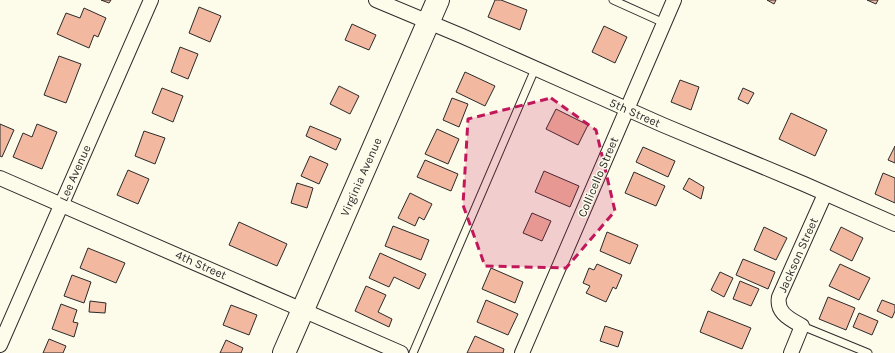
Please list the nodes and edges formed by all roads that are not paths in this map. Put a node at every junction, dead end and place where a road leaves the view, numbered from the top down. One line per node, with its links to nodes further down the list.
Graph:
1 (151, 0): 12 (street, Lee Avenue)
2 (376, 0): 6 (street, 5th Street)
3 (438, 0): 6 (main road, Virginia Avenue)
4 (613, 0): 7 (lane)
5 (674, 0): 7 (street, Collicello Street)
6 (428, 22): 8 (street, 5th Street); 14 (main road, Virginia Avenue)
7 (664, 24): 9 (street, Collicello Street)
8 (535, 69): 9 (street, 5th Street); 19 (lane)
9 (627, 109): 11 (street, 5th Street); 20 (street, Collicello Street)
10 (0, 178): 12 (street, 4th Street)
11 (825, 194): 13 (street, 5th Street); 15 (street, Jackson Street)
12 (61, 205): 14 (street, 4th Street); 16 (street, Lee Avenue)
13 (895, 224)
14 (303, 310): 17 (main road, Virginia Avenue); 18 (street, 4th Street)
15 (802, 326): 21 (street); 22 (lane)
16 (0, 345)
17 (284, 353)
18 (401, 353)
19 (413, 353)
20 (522, 353)
21 (791, 353)
22 (868, 353)

